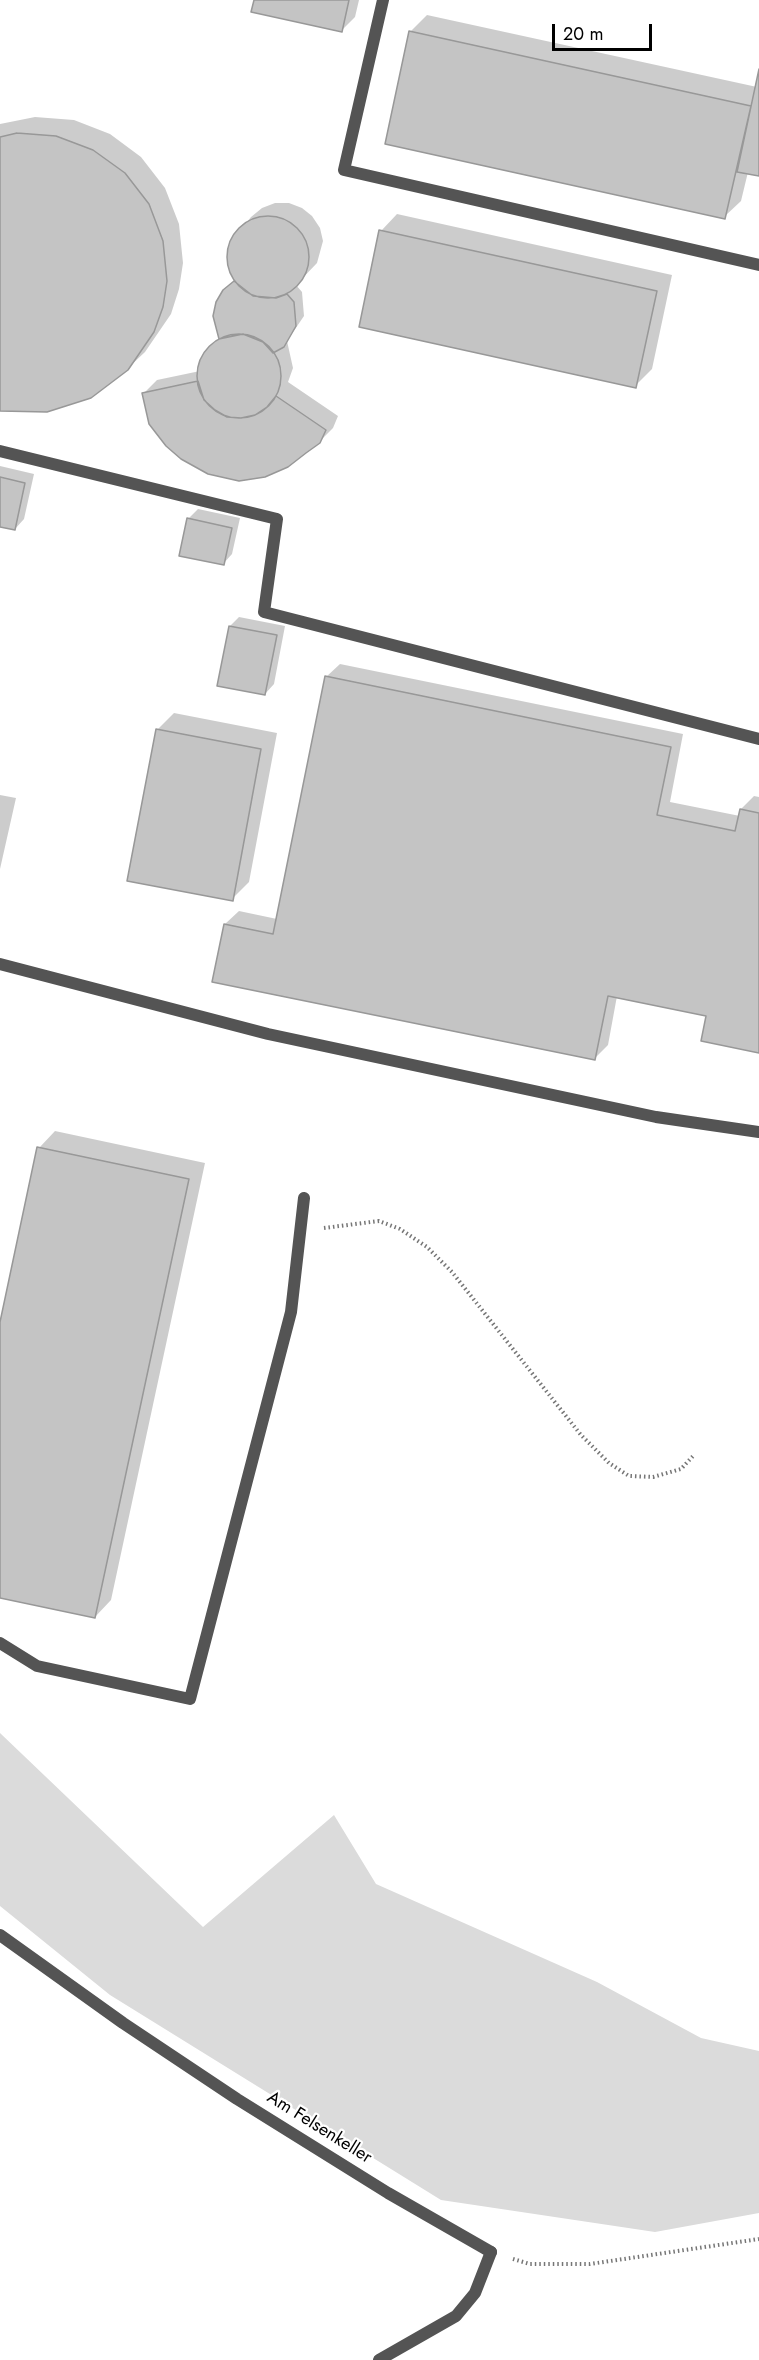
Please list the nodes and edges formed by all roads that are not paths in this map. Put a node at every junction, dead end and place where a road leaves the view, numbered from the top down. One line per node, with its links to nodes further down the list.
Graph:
1 (383, 0): 2 (street)
2 (759, 265)
3 (0, 452): 4 (street)
4 (759, 739)
5 (0, 964): 6 (street)
6 (759, 1131)
7 (304, 1198): 8 (street)
8 (0, 1643)
9 (0, 1935): 10 (street, Am Felsenkeller)
10 (379, 2360)

